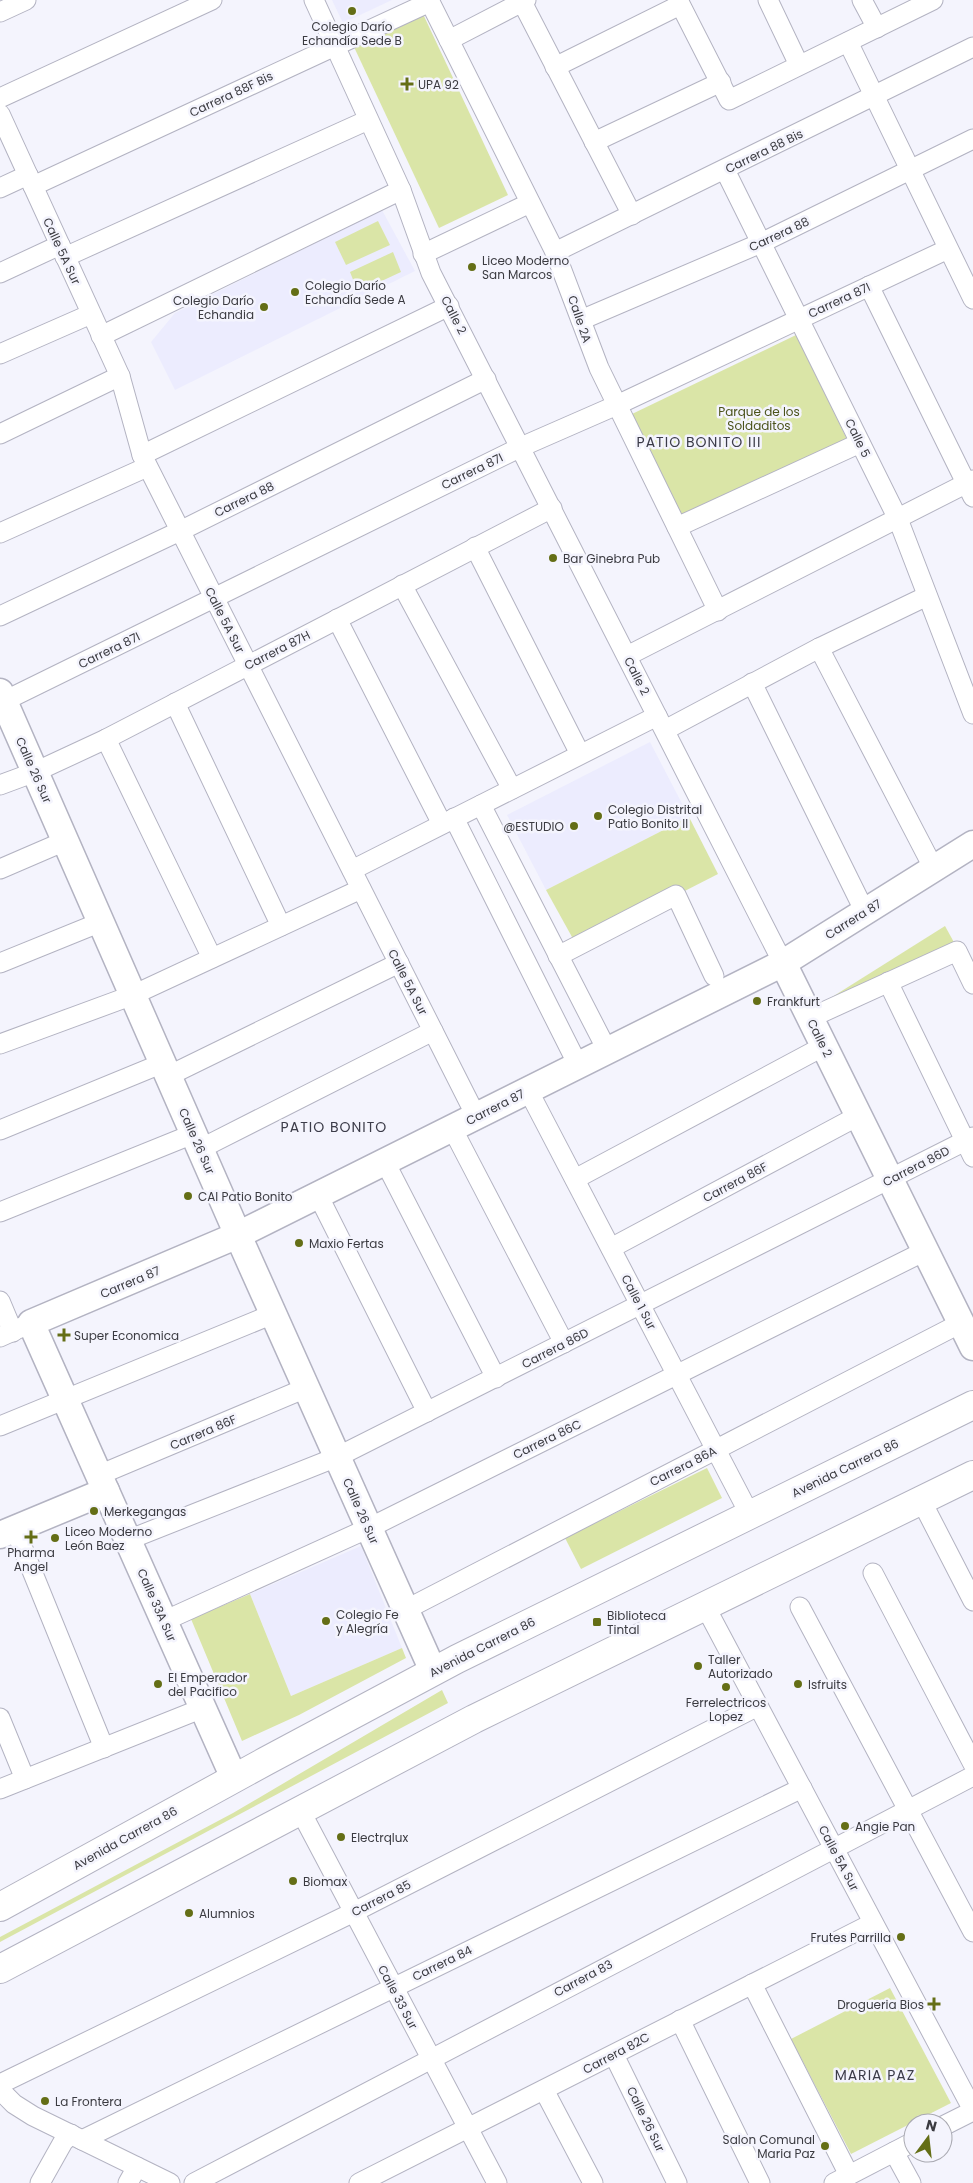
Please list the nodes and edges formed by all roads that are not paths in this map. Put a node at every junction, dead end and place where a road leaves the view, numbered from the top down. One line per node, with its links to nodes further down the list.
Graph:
1 (26, 0): 10 (street)
2 (212, 0): 20 (street)
3 (314, 0): 14 (street, Calle 2)
4 (768, 0): 16 (street)
5 (862, 0): 11 (street)
6 (933, 0): 11 (street)
7 (429, 1): 12 (street, Calle 2A); 14 (street, Carrera 88F Bis)
8 (523, 1): 12 (street); 17 (street)
9 (679, 2): 17 (street); 18 (street)
10 (0, 12)
11 (877, 28): 13 (street)
12 (449, 40): 30 (street, Calle 2A)
13 (848, 42): 16 (street); 19 (street)
14 (335, 46): 22 (street, Calle 2); 27 (street, Carrera 88F Bis)
15 (973, 47): 19 (street, Carrera 88 Bis)
16 (799, 65): 18 (street)
17 (555, 67): 24 (street)
18 (721, 82): 24 (street)
19 (874, 96): 25 (street, Carrera 88 Bis); 26 (street)
20 (0, 98)
21 (0, 114): 27 (street, Calle 5A Sur)
22 (368, 120): 29 (street, Calle 2); 34 (street)
23 (973, 139): 26 (street, Carrera 88)
24 (594, 142): 31 (street)
25 (725, 170): 31 (street, Carrera 88 Bis); 32 (street, Calle 5)
26 (910, 170): 32 (street, Carrera 88); 33 (street)
27 (31, 181): 28 (street, Carrera 88F Bis); 34 (street, Calle 5A Sur)
28 (0, 188)
29 (401, 190): 36 (street, Calle 2); 44 (street)
30 (530, 203): 35 (street, Calle 2A); 36 (street)
31 (632, 216): 35 (street, Carrera 88 Bis)
32 (761, 243): 42 (street, Calle 5); 43 (street, Carrera 88)
33 (948, 249): 38 (street, Carrera 87I); 39 (street)
34 (63, 251): 37 (street); 41 (street, Calle 5A Sur)
35 (555, 252): 43 (street, Calle 2A)
36 (423, 254): 40 (street, Calle 2)
37 (0, 273)
38 (869, 286): 42 (street, Carrera 87I); 53 (street)
39 (973, 299)
40 (449, 306): 47 (street, Calle 2); 52 (street)
41 (91, 314): 44 (street, Calle 5A Sur); 45 (street)
42 (799, 319): 48 (street, Carrera 87I); 50 (street, Calle 5)
43 (580, 320): 48 (street, Calle 2A)
44 (101, 336): 46 (street, Calle 5A Sur)
45 (0, 354)
46 (120, 376): 49 (street); 52 (street, Calle 5A Sur)
47 (486, 379): 51 (street, Calle 2); 57 (street, Carrera 88)
48 (617, 404): 51 (street, Carrera 87I); 56 (street, Calle 2A)
49 (0, 434)
50 (860, 442): 55 (street, Calle 5); 56 (street)
51 (521, 447): 54 (street, Calle 2); 62 (street, Carrera 87I)
52 (144, 461): 57 (street, Calle 5A Sur); 58 (street)
53 (971, 487): 55 (street)
54 (552, 508): 59 (street, Carrera 87H); 67 (street, Calle 2)
55 (898, 519): 61 (street, Calle 5); 63 (street)
56 (677, 527): 63 (street, Calle 2A)
57 (180, 531): 62 (street, Calle 5A Sur); 64 (street, Carrera 88)
58 (0, 533)
59 (475, 547): 60 (street, Carrera 87H); 75 (street)
60 (402, 585): 65 (street, Carrera 87H); 78 (street)
61 (928, 596): 66 (street); 72 (street, Calle 5)
62 (214, 599): 68 (street, Calle 5A Sur); 70 (street, Carrera 87I)
63 (718, 611): 67 (street)
64 (0, 616)
65 (337, 619): 68 (street, Carrera 87H); 80 (street)
66 (819, 648): 69 (street); 83 (street)
67 (627, 656): 73 (street, Calle 2)
68 (248, 665): 71 (street, Carrera 87H); 85 (street, Calle 5A Sur)
69 (752, 684): 73 (street); 87 (street)
70 (1, 699): 76 (street, Calle 26 Sur)
71 (175, 703): 74 (street, Carrera 87H); 89 (street)
72 (973, 714)
73 (661, 723): 75 (street); 93 (street, Calle 2)
74 (106, 739): 76 (street, Carrera 87H); 91 (street)
75 (580, 754): 78 (street)
76 (35, 772): 77 (street, Carrera 87H); 81 (street, Calle 26 Sur)
77 (0, 785)
78 (512, 789): 79 (street)
79 (481, 805): 80 (street); 90 (street)
80 (448, 821): 85 (street); 105 (street)
81 (65, 841): 84 (street); 88 (street, Calle 26 Sur)
82 (973, 844): 83 (street, Carrera 87)
83 (934, 868): 87 (street, Carrera 87)
84 (0, 869)
85 (352, 870): 86 (street, Calle 5A Sur)
86 (361, 889): 89 (street); 95 (street, Calle 5A Sur)
87 (865, 912): 93 (street, Carrera 87)
88 (101, 922): 94 (street); 99 (street, Calle 26 Sur)
89 (281, 926): 91 (street)
90 (558, 956): 96 (street); 104 (street)
91 (212, 958): 99 (street)
92 (965, 959): 97 (street); 98 (street)
93 (783, 962): 100 (street, Calle 2); 104 (street, Carrera 87)
94 (0, 963)
95 (399, 963): 101 (street, Calle 5A Sur); 106 (street)
96 (714, 976)
97 (888, 982): 100 (street); 113 (street)
98 (973, 984)
99 (133, 995): 102 (street); 106 (street, Calle 26 Sur)
100 (810, 1018): 103 (street, Calle 2)
101 (433, 1031): 108 (street, Calle 5A Sur); 112 (street)
102 (0, 1044)
103 (824, 1046): 109 (street, Calle 2); 115 (street)
104 (607, 1050): 105 (street, Carrera 87)
105 (578, 1065): 107 (street, Carrera 87)
106 (165, 1069): 111 (street); 112 (street, Calle 26 Sur)
107 (528, 1090): 108 (street, Carrera 87); 115 (street, Calle 1 Sur)
108 (476, 1116): 110 (street, Carrera 87)
109 (858, 1116): 116 (street, Calle 2); 120 (street, Carrera 86F)
110 (452, 1128): 114 (street, Carrera 87); 127 (street)
111 (0, 1130)
112 (197, 1142): 118 (street); 119 (street, Calle 26 Sur)
113 (970, 1145): 116 (street, Carrera 86D)
114 (385, 1162): 117 (street, Carrera 87); 130 (street)
115 (575, 1179): 120 (street, Calle 1 Sur)
116 (890, 1179): 121 (street, Calle 2); 123 (street, Carrera 86D)
117 (318, 1195): 119 (street, Carrera 87); 134 (street)
118 (0, 1212)
119 (238, 1235): 124 (street, Calle 26 Sur); 126 (street, Carrera 87)
120 (611, 1248): 123 (street, Calle 1 Sur)
121 (925, 1251): 125 (street, Calle 2); 129 (street, Carrera 86C)
122 (0, 1301): 126 (street, Calle 33A Sur)
123 (640, 1305): 127 (street, Carrera 86D); 129 (street, Calle 1 Sur)
124 (273, 1314): 131 (street, Calle 26 Sur); 132 (street)
125 (961, 1322): 128 (street, Calle 2); 136 (street, Carrera 86A)
126 (15, 1331): 132 (street, Calle 33A Sur)
127 (564, 1343): 130 (street, Carrera 86D)
128 (973, 1347)
129 (677, 1374): 136 (street, Calle 1 Sur); 142 (street, Carrera 86C)
130 (496, 1378): 134 (street, Carrera 86D)
131 (306, 1388): 137 (street, Calle 26 Sur); 139 (street, Carrera 86F)
132 (65, 1399): 135 (street); 139 (street, Calle 33A Sur)
133 (973, 1406): 141 (main road, Avenida Carrera 86)
134 (427, 1412): 137 (street, Carrera 86D)
135 (0, 1426)
136 (716, 1449): 141 (street, Calle 1 Sur); 149 (street, Carrera 86A)
137 (337, 1458): 142 (street, Calle 26 Sur); 144 (street, Carrera 86D)
138 (973, 1475): 140 (main road)
139 (103, 1483): 143 (street, Carrera 86F); 144 (street, Calle 33A Sur)
140 (921, 1500): 146 (street); 147 (main road)
141 (750, 1515): 151 (main road, Avenida Carrera 86)
142 (368, 1528): 149 (street, Calle 26 Sur); 150 (street, Carrera 86C)
143 (8, 1532): 155 (street)
144 (128, 1540): 150 (street, Calle 33A Sur)
145 (873, 1573): 156 (street)
146 (973, 1601)
147 (705, 1606): 152 (street, Calle 5A Sur); 163 (main road)
148 (800, 1607): 162 (street)
149 (405, 1610): 151 (street, Calle 26 Sur)
150 (164, 1621): 153 (street, Calle 33A Sur)
151 (433, 1671): 158 (main road, Avenida Carrera 86)
152 (758, 1706): 160 (street, Calle 5A Sur); 166 (street, Carrera 85)
153 (203, 1708): 155 (street); 158 (street, Calle 33A Sur)
154 (0, 1718): 159 (street)
155 (104, 1748): 159 (street)
156 (973, 1764)
157 (973, 1776): 162 (street, Carrera 83)
158 (234, 1778): 165 (main road, Avenida Carrera 86)
159 (24, 1779): 161 (street)
160 (802, 1788): 164 (street, Calle 5A Sur); 171 (street, Carrera 84)
161 (0, 1789)
162 (908, 1809): 164 (street, Carrera 83); 168 (street)
163 (300, 1810): 166 (street, Calle 33 Sur); 169 (main road)
164 (834, 1847): 167 (street, Calle 5A Sur); 174 (street, Carrera 83)
165 (0, 1907)
166 (354, 1912): 171 (street, Calle 33 Sur); 175 (street, Carrera 85)
167 (873, 1923): 170 (street, Carrera 82C); 178 (street, Calle 5A Sur)
168 (973, 1932)
169 (0, 1970)
170 (752, 1984): 172 (street, Carrera 82C); 185 (street)
171 (393, 1987): 174 (street, Calle 33 Sur); 181 (street, Carrera 84)
172 (680, 2020): 173 (street, Carrera 82C); 193 (street)
173 (614, 2055): 177 (street, Carrera 82C); 192 (street, Calle 26 Sur)
174 (431, 2058): 180 (street, Calle 33 Sur); 188 (street, Carrera 83)
175 (0, 2084)
176 (0, 2090): 181 (street)
177 (544, 2090): 180 (street, Carrera 82C); 191 (street)
178 (973, 2110): 179 (street)
179 (953, 2121)
180 (469, 2129): 189 (street, Carrera 82C); 190 (street, Calle 33 Sur)
181 (77, 2137): 184 (street); 186 (street)
182 (903, 2147): 183 (street)
183 (894, 2152): 185 (street); 194 (street)
184 (133, 2175): 187 (street)
185 (842, 2179)
186 (40, 2183)
187 (170, 2183)
188 (194, 2183)
189 (359, 2183)
190 (497, 2183)
191 (593, 2183)
192 (677, 2183)
193 (760, 2183)
194 (911, 2183)

